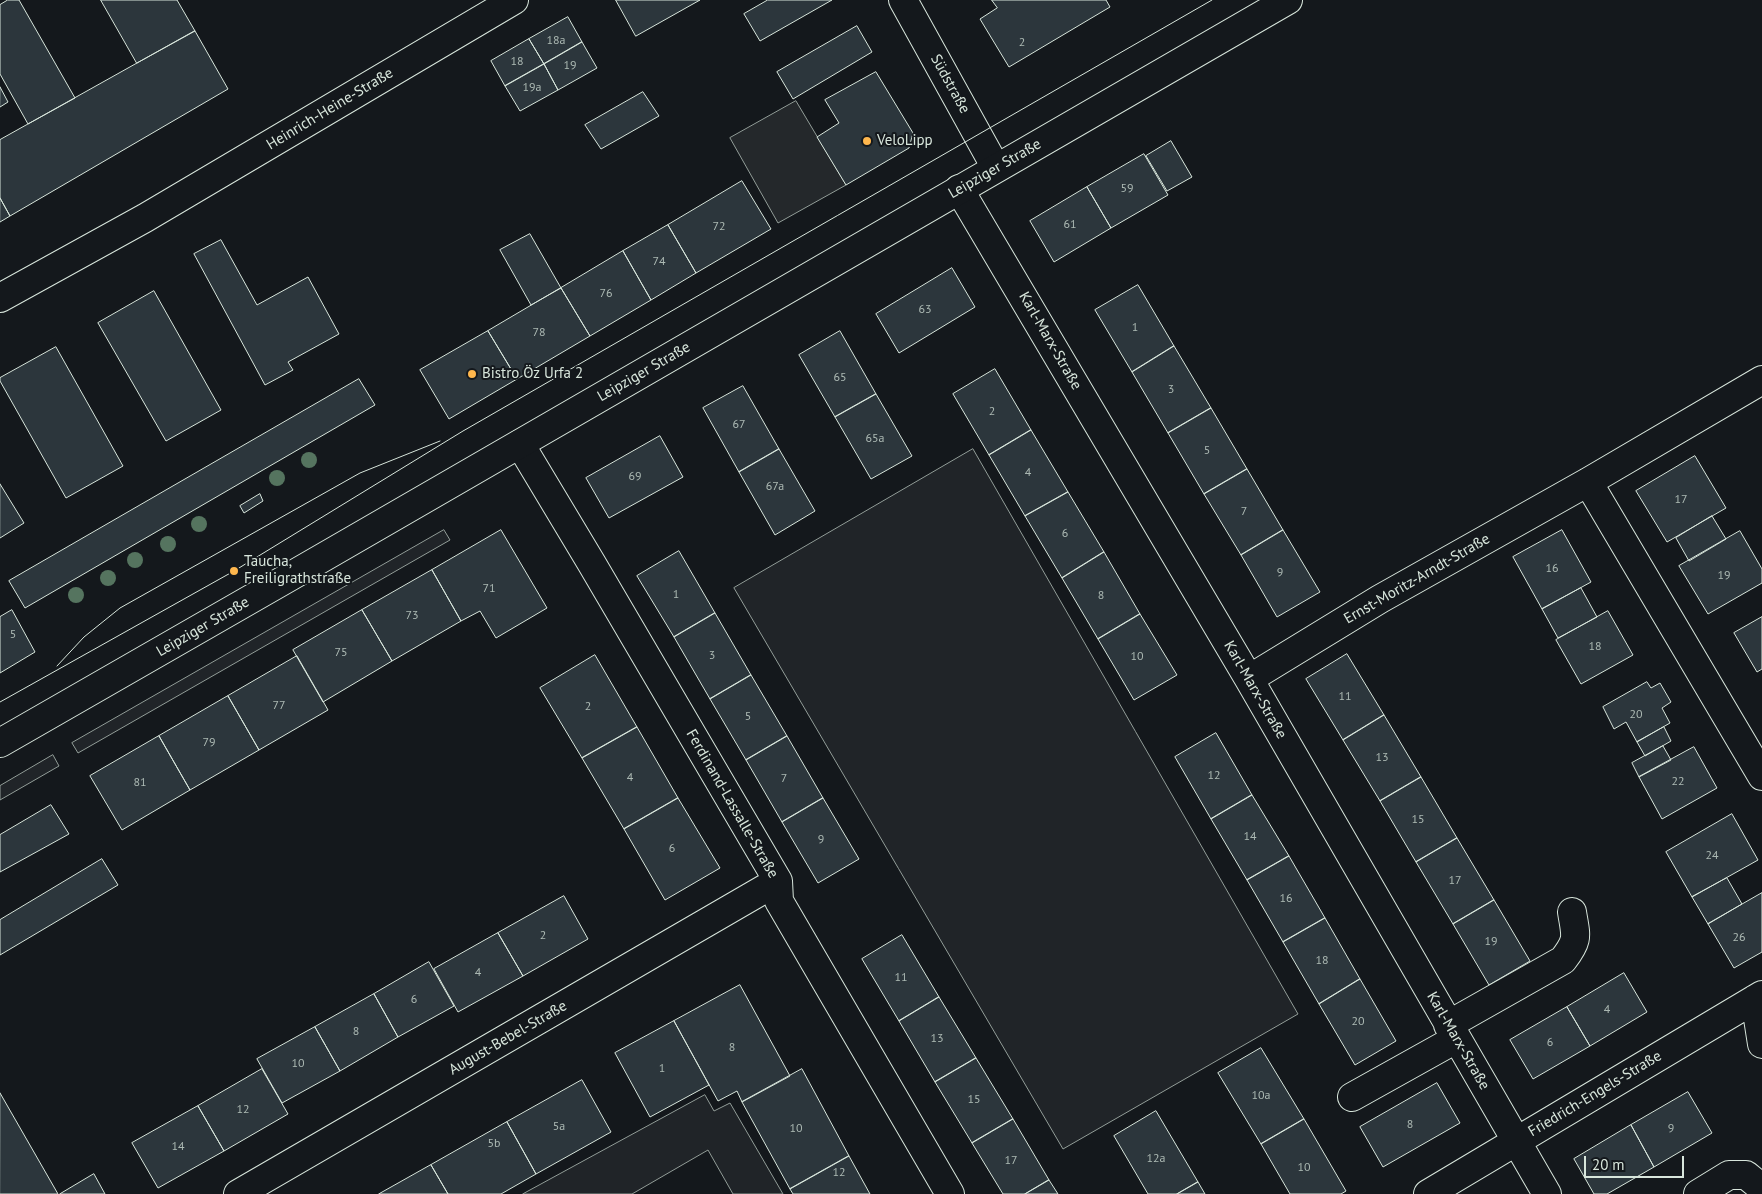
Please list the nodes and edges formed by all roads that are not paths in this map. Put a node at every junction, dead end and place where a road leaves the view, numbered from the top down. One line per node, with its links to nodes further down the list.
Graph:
1 (514, 0): 6 (street, Heinrich-Heine-Straße)
2 (903, 0): 4 (street, Südstraße)
3 (1288, 0): 4 (street, Leipziger Straße)
4 (996, 168): 5 (street, Leipziger Straße)
5 (959, 189): 8 (street, Leipziger Straße); 10 (street, Karl-Marx-Straße)
6 (0, 298)
7 (1762, 380): 9 (street, Ernst-Moritz-Arndt-Straße)
8 (520, 444): 11 (street, Leipziger Straße); 13 (street, Ferdinand-Lassalle-Straße)
9 (1588, 482): 10 (street, Ernst-Moritz-Arndt-Straße); 12 (street)
10 (1249, 679): 16 (street, Karl-Marx-Straße)
11 (0, 743)
12 (1762, 776)
13 (778, 881): 21 (street, August-Bebel-Straße); 22 (street, Ferdinand-Lassalle-Straße)
14 (1572, 912): 16 (street)
15 (1758, 997): 17 (street); 19 (street, Friedrich-Engels-Straße)
16 (1452, 1032): 18 (street); 19 (street, Karl-Marx-Straße)
17 (1762, 1044)
18 (1352, 1097)
19 (1516, 1142): 23 (street, Friedrich-Engels-Straße); 24 (street, Karl-Marx-Straße)
20 (1762, 1188): 25 (street)
21 (238, 1194)
22 (950, 1194)
23 (1428, 1194)
24 (1547, 1194)
25 (1698, 1194)

